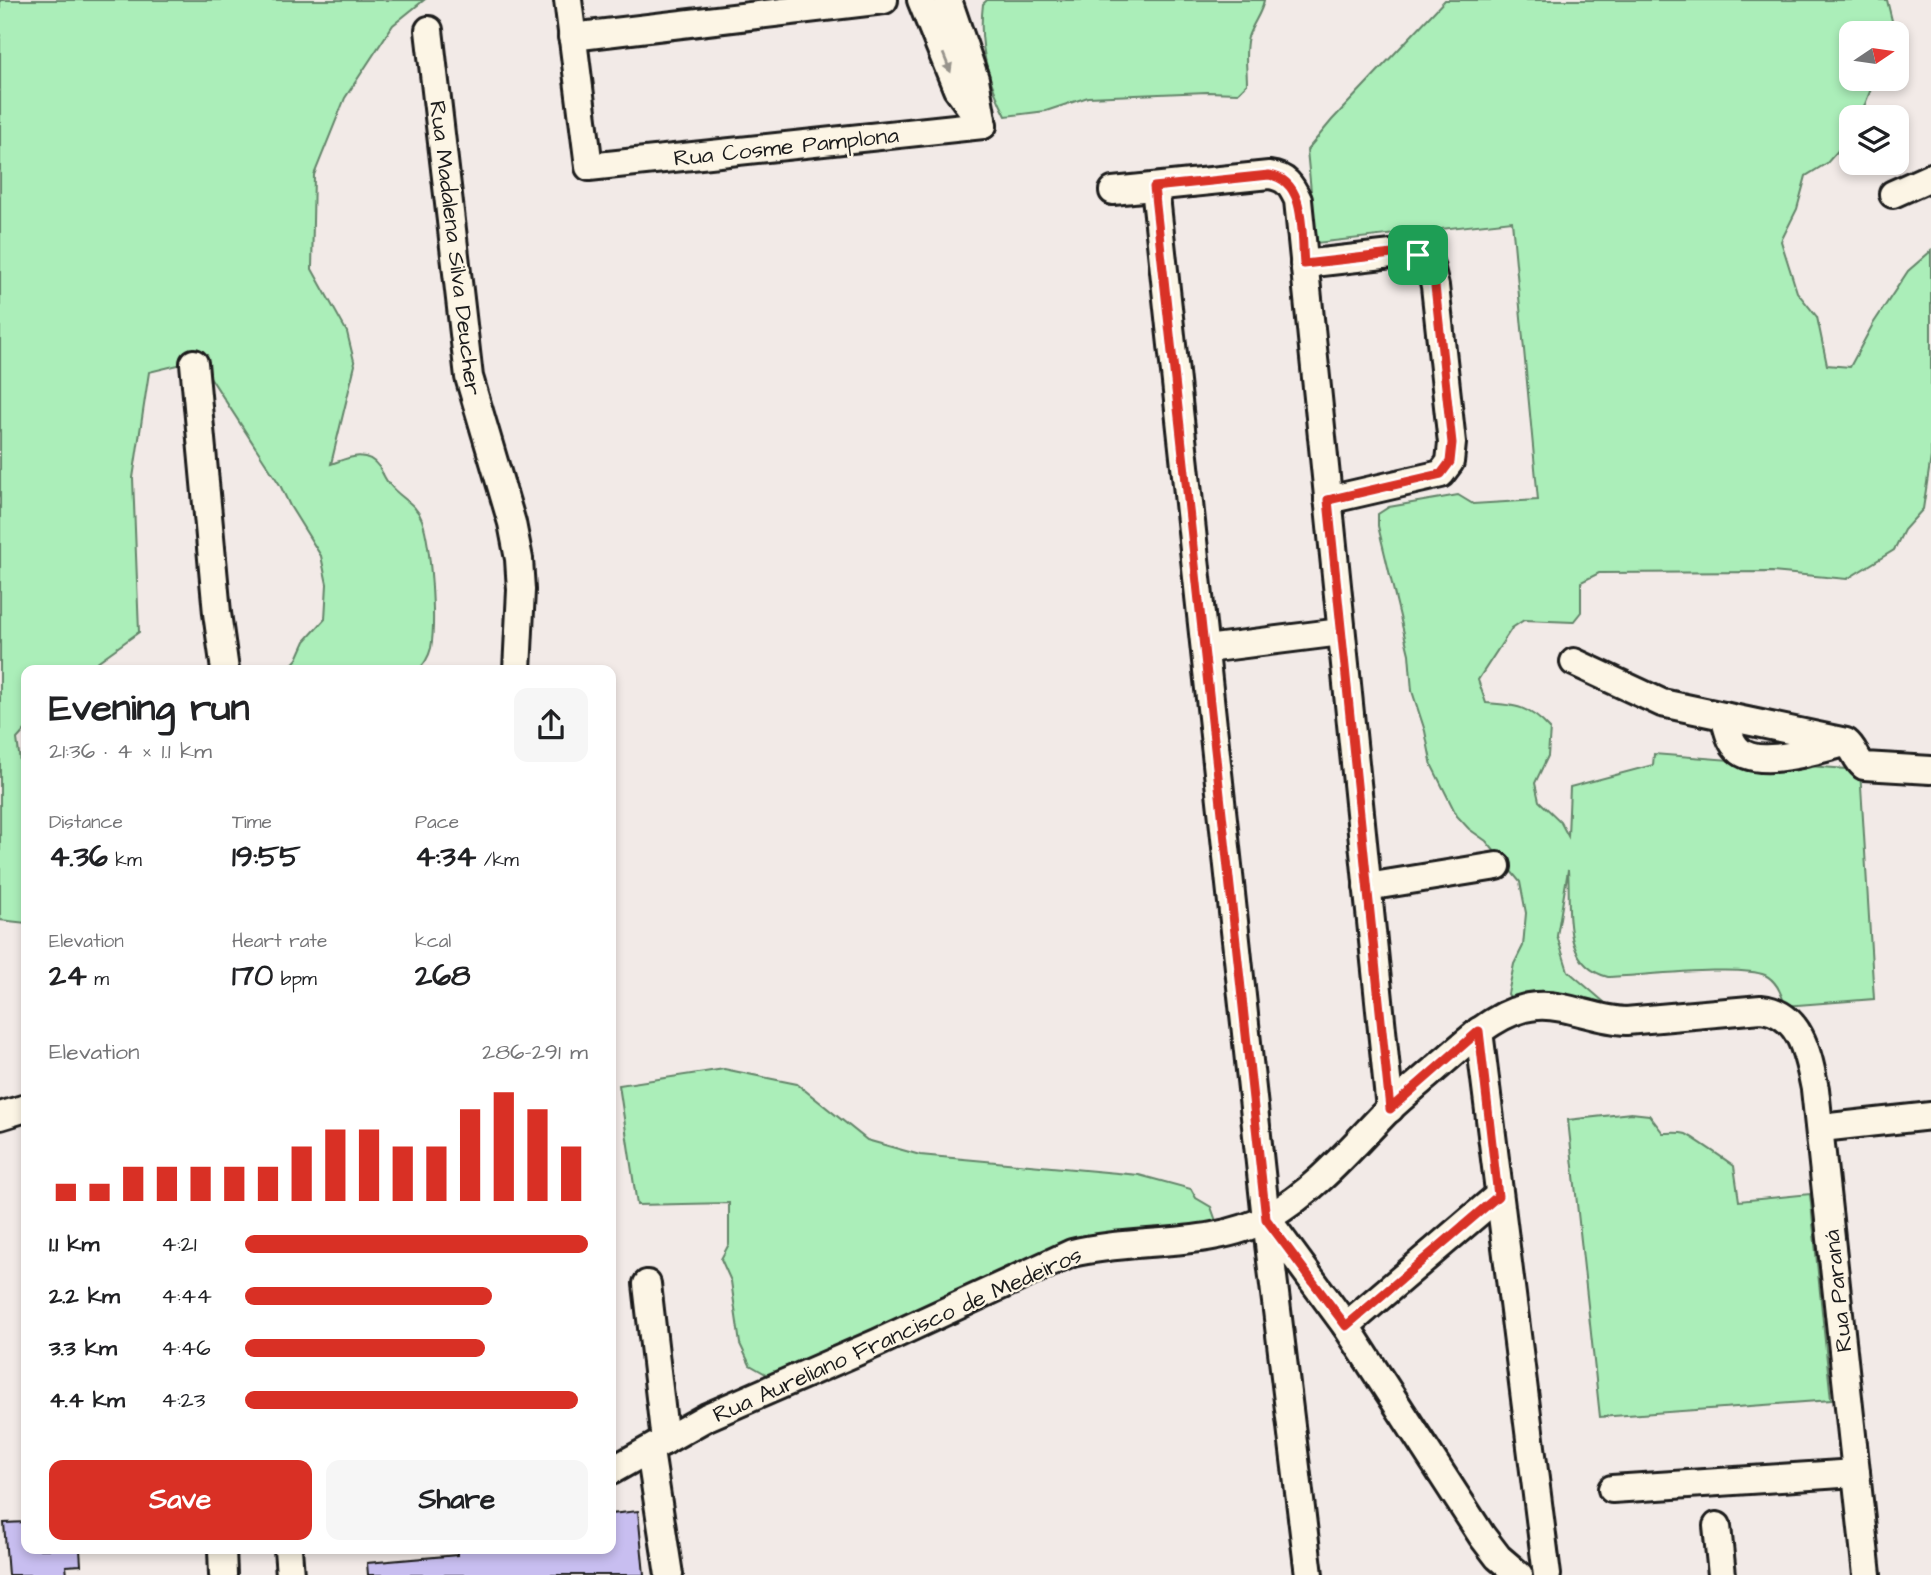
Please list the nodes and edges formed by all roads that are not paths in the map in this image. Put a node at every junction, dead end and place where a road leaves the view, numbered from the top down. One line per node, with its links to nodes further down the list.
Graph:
1 (568, 0): 6 (street)
2 (884, 0): 6 (street)
3 (922, 0): 7 (street, one-way to 7)
4 (948, 0): 7 (street)
5 (429, 30): 19 (street, Rua Madalena Silva Deucher)
6 (572, 37): 7 (street, Rua Cosme Pamplona)
7 (983, 125)
8 (1931, 177): 11 (street)
9 (1154, 187): 10 (street); 12 (street); 16 (street)
10 (1113, 191)
11 (1893, 194)
12 (1304, 264): 14 (street); 14 (street)
13 (194, 363): 18 (street)
14 (1328, 500): 15 (street)
15 (1341, 632): 16 (street); 22 (street)
16 (1206, 649): 31 (street)
17 (1574, 662): 20 (street)
18 (224, 665)
19 (517, 665)
20 (1931, 770)
21 (1497, 866): 22 (street)
22 (1367, 887): 25 (street)
23 (1784, 1015): 24 (street, Rua Aureliano Francisco de Medeiros); 29 (street, Rua Paraná)
24 (1479, 1031): 25 (street, Rua Aureliano Francisco de Medeiros); 30 (street)
25 (1390, 1109): 31 (street, Rua Aureliano Francisco de Medeiros)
26 (21, 1110): 27 (street)
27 (0, 1116)
28 (1931, 1116): 29 (street)
29 (1821, 1128): 36 (street, Rua Paraná)
30 (1498, 1196): 33 (street); 46 (street)
31 (1266, 1219): 33 (street); 34 (street, Rua Aureliano Francisco de Medeiros); 44 (street)
32 (647, 1284): 34 (street)
33 (1346, 1326): 45 (street)
34 (657, 1446): 35 (street, Rua Aureliano Francisco de Medeiros); 43 (street)
35 (616, 1468)
36 (1856, 1473): 37 (street); 48 (street, Rua Paraná)
37 (1612, 1489)
38 (1717, 1526): 47 (street)
39 (222, 1554): 41 (street)
40 (288, 1554): 42 (street)
41 (223, 1575)
42 (290, 1575)
43 (669, 1575)
44 (1309, 1575)
45 (1519, 1575)
46 (1547, 1575)
47 (1722, 1575)
48 (1867, 1575)

